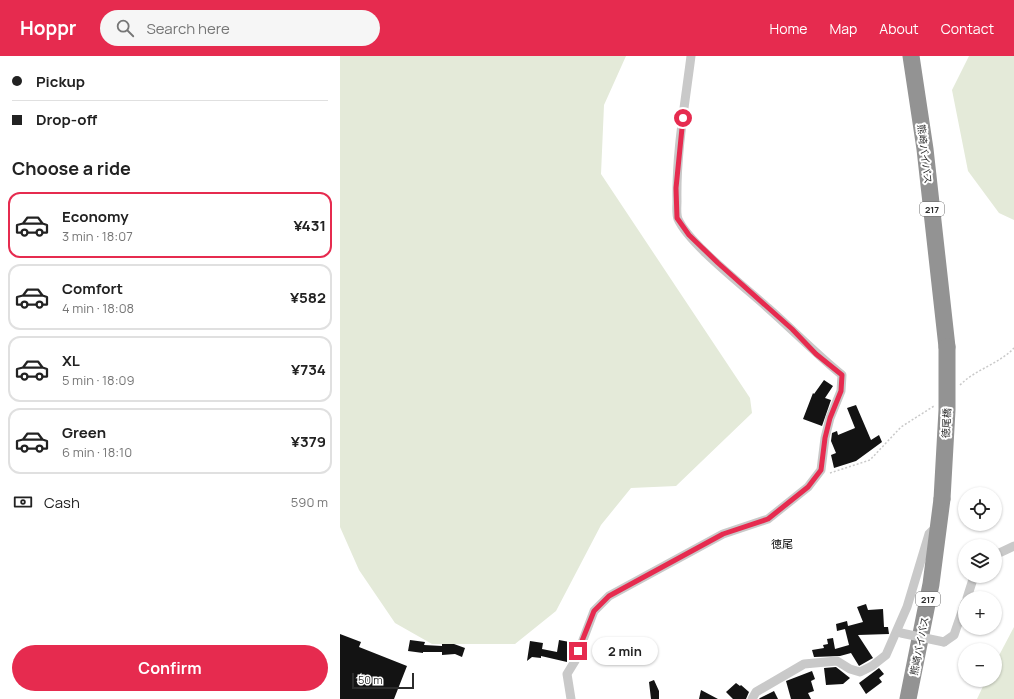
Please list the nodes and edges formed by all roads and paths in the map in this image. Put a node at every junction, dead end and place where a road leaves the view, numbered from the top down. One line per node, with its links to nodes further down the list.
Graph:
1 (691, 56): 7 (street)
2 (912, 64): 3 (highway, 熊崎バイパス / 217)
3 (947, 347): 8 (highway, 徳尾橋 / 217, bridge)
4 (1014, 348): 5 (path)
5 (959, 386)
6 (935, 405): 7 (path)
7 (821, 470): 14 (street)
8 (942, 498): 9 (highway, 熊崎バイパス / 217)
9 (938, 531): 13 (street); 16 (highway, 熊崎バイパス / 217)
10 (1014, 546): 11 (street)
11 (1002, 552)
12 (958, 623): 13 (street, bridge)
13 (898, 632): 15 (street)
14 (571, 699)
15 (752, 699)
16 (908, 699)

